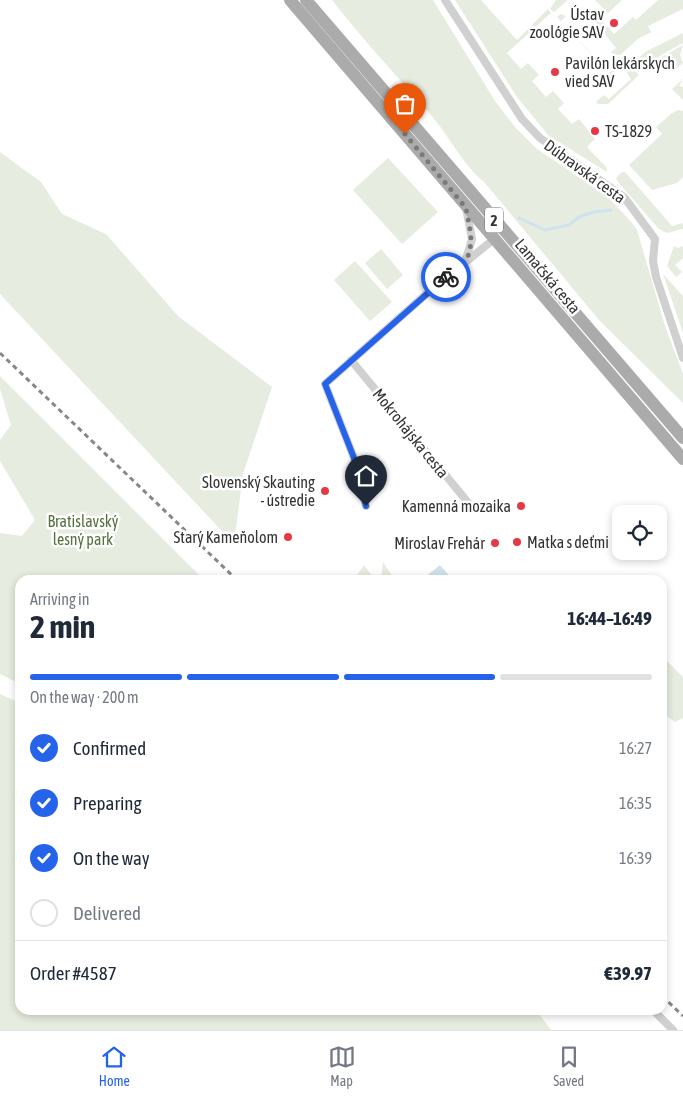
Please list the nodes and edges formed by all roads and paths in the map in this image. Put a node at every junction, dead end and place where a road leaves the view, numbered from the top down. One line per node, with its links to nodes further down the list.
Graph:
1 (290, 0): 4 (main road, Lamačská cesta / 2)
2 (306, 0): 5 (main road, Lamačská cesta / 2)
3 (445, 0): 8 (street, Dúbravská cesta)
4 (466, 208): 6 (main road, Lamačská cesta / 2); 7 (street)
5 (499, 225): 6 (main road); 10 (main road, Lamačská cesta / 2)
6 (494, 238): 7 (street); 11 (main road, Lamačská cesta / 2)
7 (465, 261): 9 (street)
8 (683, 358)
9 (351, 360): 12 (street); 13 (street, Mokrohájska cesta)
10 (683, 438)
11 (683, 459)
12 (366, 506)
13 (470, 506)
14 (658, 1015): 15 (street)
15 (673, 1030)

